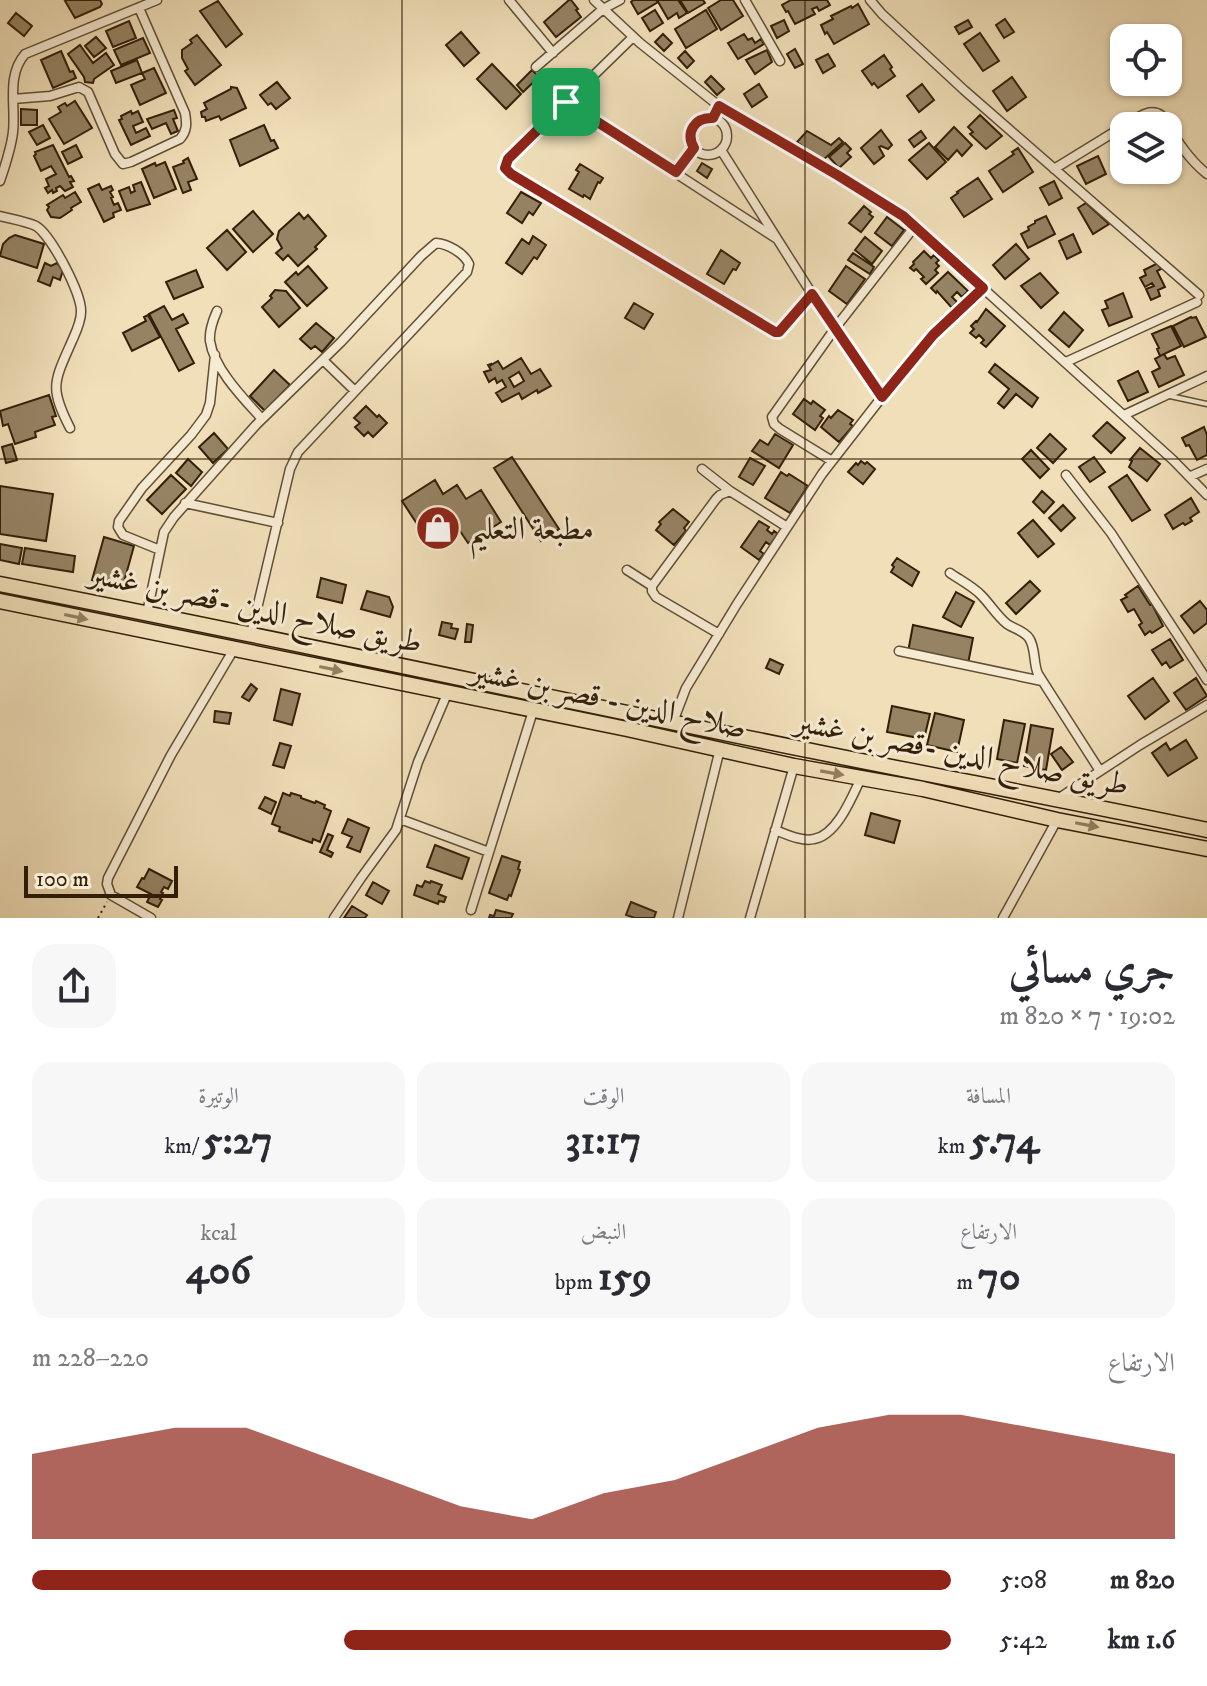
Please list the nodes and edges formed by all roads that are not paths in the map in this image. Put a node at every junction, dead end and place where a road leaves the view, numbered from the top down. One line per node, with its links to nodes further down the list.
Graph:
1 (157, 0): 7 (street)
2 (509, 0): 10 (street)
3 (594, 0): 8 (street)
4 (620, 0): 8 (street)
5 (745, 0): 11 (street)
6 (870, 0): 21 (street)
7 (139, 8): 13 (street); 13 (street)
8 (603, 9): 9 (street); 10 (street)
9 (633, 37): 14 (street); 15 (street)
10 (553, 53): 12 (street)
11 (780, 61)
12 (536, 67)
13 (13, 99): 24 (street)
14 (566, 102): 22 (street); 29 (street)
15 (719, 106): 16 (street); 26 (street)
16 (713, 118): 18 (street); 20 (street)
17 (1110, 135): 21 (street)
18 (694, 148): 20 (street); 22 (street)
19 (1182, 149): 23 (street)
20 (721, 150): 27 (street)
21 (1054, 169): 34 (street)
22 (676, 172): 27 (street)
23 (1207, 174)
24 (0, 181)
25 (0, 216): 42 (street)
26 (915, 226): 28 (street); 31 (street)
27 (779, 241): 29 (street)
28 (983, 288): 34 (street); 38 (street)
29 (812, 294): 31 (street)
30 (217, 311): 32 (street)
31 (836, 327): 38 (street); 43 (street)
32 (215, 355): 41 (street); 53 (street)
33 (323, 360): 36 (street); 36 (street); 41 (street)
34 (1066, 362): 40 (street)
35 (1207, 376): 37 (street)
36 (355, 391): 51 (street)
37 (1166, 395): 39 (lane); 40 (street)
38 (882, 397): 43 (street)
39 (1207, 404)
40 (1124, 415): 47 (street)
41 (262, 419): 50 (street)
42 (70, 428)
43 (832, 461): 52 (street)
44 (702, 469): 48 (street)
45 (1207, 469): 47 (street)
46 (1066, 475): 64 (street)
47 (1191, 476): 49 (street)
48 (730, 491): 52 (street); 57 (street)
49 (1207, 495)
50 (185, 503): 51 (street); 53 (street)
51 (278, 523): 60 (street)
52 (787, 527): 61 (street)
53 (160, 550): 59 (street)
54 (627, 570): 57 (street)
55 (950, 573): 65 (street)
56 (0, 584): 59 (highway, طريق صلاح الدين -قصر بن غشير)
57 (652, 586): 61 (street)
58 (0, 601): 62 (highway, صلاح الدين - قصر بن غشير, one-way to 62)
59 (147, 613): 60 (highway, طريق صلاح الدين -قصر بن غشير)
60 (251, 634): 69 (highway, طريق صلاح الدين -قصر بن غشير)
61 (719, 634): 69 (street)
62 (234, 649): 66 (highway, صلاح الدين - قصر بن غشير, one-way to 66); 84 (street)
63 (899, 651): 65 (street)
64 (1207, 680)
65 (1042, 681): 72 (street)
66 (447, 694): 68 (highway, صلاح الدين - قصر بن غشير); 77 (street)
67 (1207, 705): 72 (street)
68 (533, 711): 70 (highway, صلاح الدين - قصر بن غشير); 82 (street)
69 (673, 722): 74 (highway, طريق صلاح الدين -قصر بن غشير)
70 (720, 749): 71 (highway, صلاح الدين - قصر بن غشير); 86 (street)
71 (794, 766): 73 (highway, صلاح الدين - قصر بن غشير, one-way to 73); 79 (street)
72 (1100, 771): 75 (street)
73 (861, 778): 76 (highway, صلاح الدين - قصر بن غشير); 79 (street)
74 (1011, 789): 75 (highway, طريق صلاح الدين -قصر بن غشير); 76 (highway)
75 (1058, 798): 80 (highway, طريق صلاح الدين -قصر بن غشير)
76 (1006, 808): 78 (highway, صلاح الدين - قصر بن غشير)
77 (400, 819): 82 (street); 85 (street)
78 (1057, 820): 81 (highway, صلاح الدين - قصر بن غشير, one-way to 81); 88 (street)
79 (775, 830): 87 (street)
80 (1207, 830)
81 (1207, 849)
82 (489, 852): 83 (street)
83 (471, 910)
84 (151, 918)
85 (334, 918)
86 (678, 918)
87 (750, 918)
88 (1003, 918)

